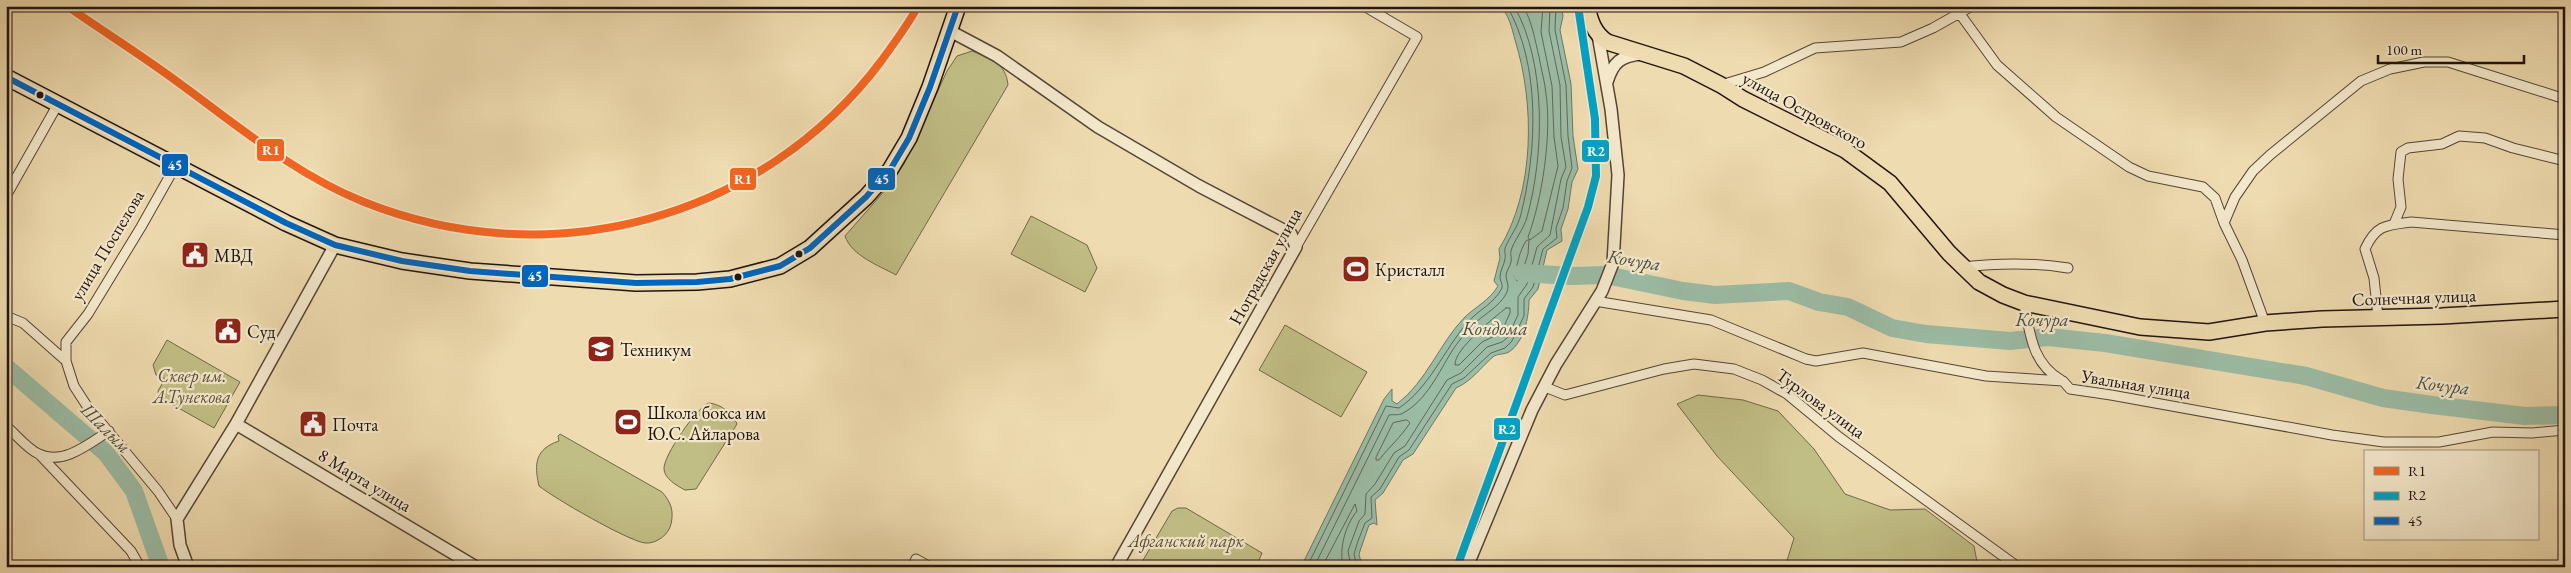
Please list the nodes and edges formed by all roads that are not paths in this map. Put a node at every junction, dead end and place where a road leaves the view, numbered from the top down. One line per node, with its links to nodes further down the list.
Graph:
1 (958, 6): 6 (main road)
2 (1364, 6): 21 (street, Ноградская улица)
3 (1586, 6): 7 (main road)
4 (1972, 6): 5 (street)
5 (1960, 14): 11 (street); 17 (street)
6 (950, 31): 20 (main road); 21 (street)
7 (1598, 35): 8 (main road, улица Островского); 10 (street)
8 (1651, 54): 10 (street); 11 (main road, улица Островского)
9 (6, 77): 13 (main road)
10 (1607, 83): 24 (street)
11 (1721, 85): 22 (main road, улица Островского)
12 (2565, 99): 17 (street)
13 (58, 104): 15 (main road); 16 (street)
14 (2565, 161): 18 (street)
15 (176, 164): 20 (main road); 30 (street, улица Поспелова)
16 (6, 196)
17 (2224, 223): 29 (street)
18 (2394, 224): 19 (street); 28 (street)
19 (2565, 235)
20 (335, 245): 33 (street)
21 (1296, 247): 44 (street, Ноградская улица)
22 (1962, 267): 23 (street); 25 (main road, улица Островского)
23 (2068, 268)
24 (1595, 301): 31 (street, Увальная улица); 32 (street)
25 (2024, 303): 29 (main road, улица Островского); 31 (street)
26 (2565, 309): 28 (main road, Солнечная улица)
27 (6, 316): 30 (street)
28 (2378, 317): 29 (main road, Солнечная улица)
29 (2265, 322)
30 (66, 361): 36 (street)
31 (2063, 381): 35 (street, Увальная улица)
32 (1545, 386): 45 (street); 46 (street, Турлова улица)
33 (236, 424): 38 (street); 41 (street, 8 Марта улица)
34 (6, 426): 37 (street)
35 (2565, 430)
36 (109, 431): 37 (street); 38 (street)
37 (39, 454): 39 (street)
38 (177, 519): 40 (street)
39 (140, 567)
40 (188, 567)
41 (476, 567)
42 (912, 567): 43 (street)
43 (930, 567)
44 (1116, 567)
45 (1466, 567)
46 (2018, 567)

